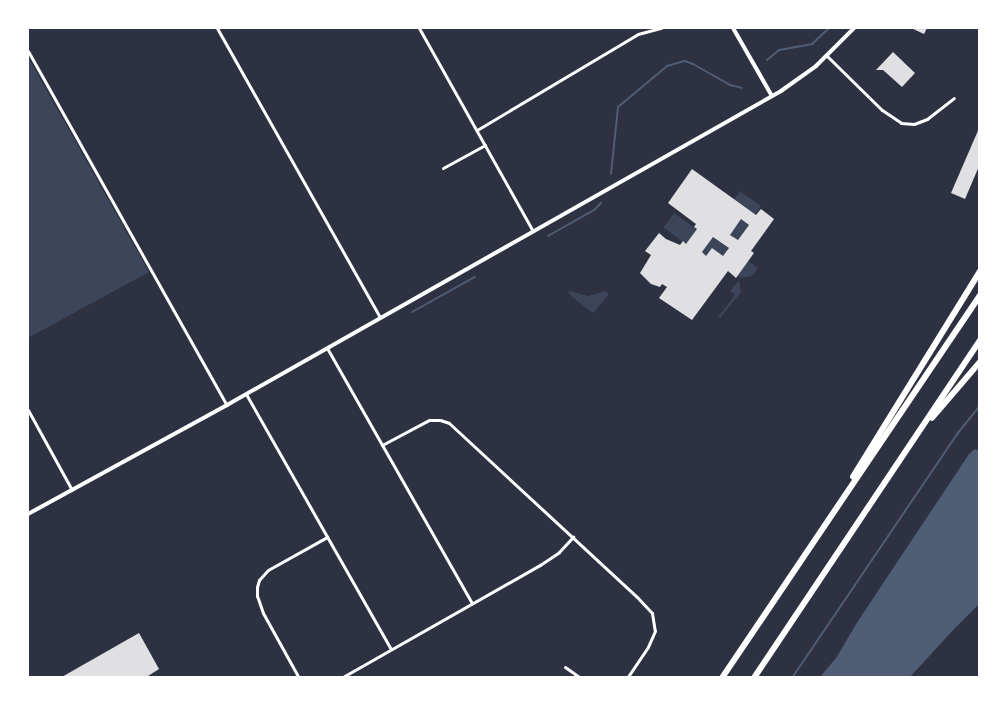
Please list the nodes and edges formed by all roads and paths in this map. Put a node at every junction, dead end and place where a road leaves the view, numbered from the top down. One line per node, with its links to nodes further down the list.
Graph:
1 (217, 28): 16 (street)
2 (419, 28): 10 (street)
3 (661, 28): 10 (street)
4 (733, 28): 8 (street)
5 (854, 28): 7 (street)
6 (28, 51): 21 (street)
7 (826, 56): 8 (street); 9 (street)
8 (772, 96): 13 (street)
9 (954, 98)
10 (477, 130): 11 (street)
11 (485, 145): 12 (street); 13 (street)
12 (443, 168)
13 (533, 231): 16 (street)
14 (980, 270): 27 (highway)
15 (980, 295): 27 (highway)
16 (380, 317): 18 (street)
17 (980, 341): 23 (highway)
18 (328, 348): 20 (street); 24 (street)
19 (980, 362): 23 (highway)
20 (246, 394): 21 (street); 28 (street)
21 (227, 405): 25 (street)
22 (28, 410): 25 (street)
23 (925, 424): 38 (highway)
24 (382, 445): 29 (street); 30 (street)
25 (72, 490): 26 (street)
26 (28, 514)
27 (820, 532): 37 (highway)
28 (327, 537): 31 (street); 33 (street)
29 (573, 537): 30 (street); 36 (street)
30 (472, 603): 31 (street)
31 (391, 649): 34 (street)
32 (565, 667): 35 (street)
33 (299, 678)
34 (341, 678)
35 (581, 678)
36 (628, 678)
37 (722, 678)
38 (754, 678)

